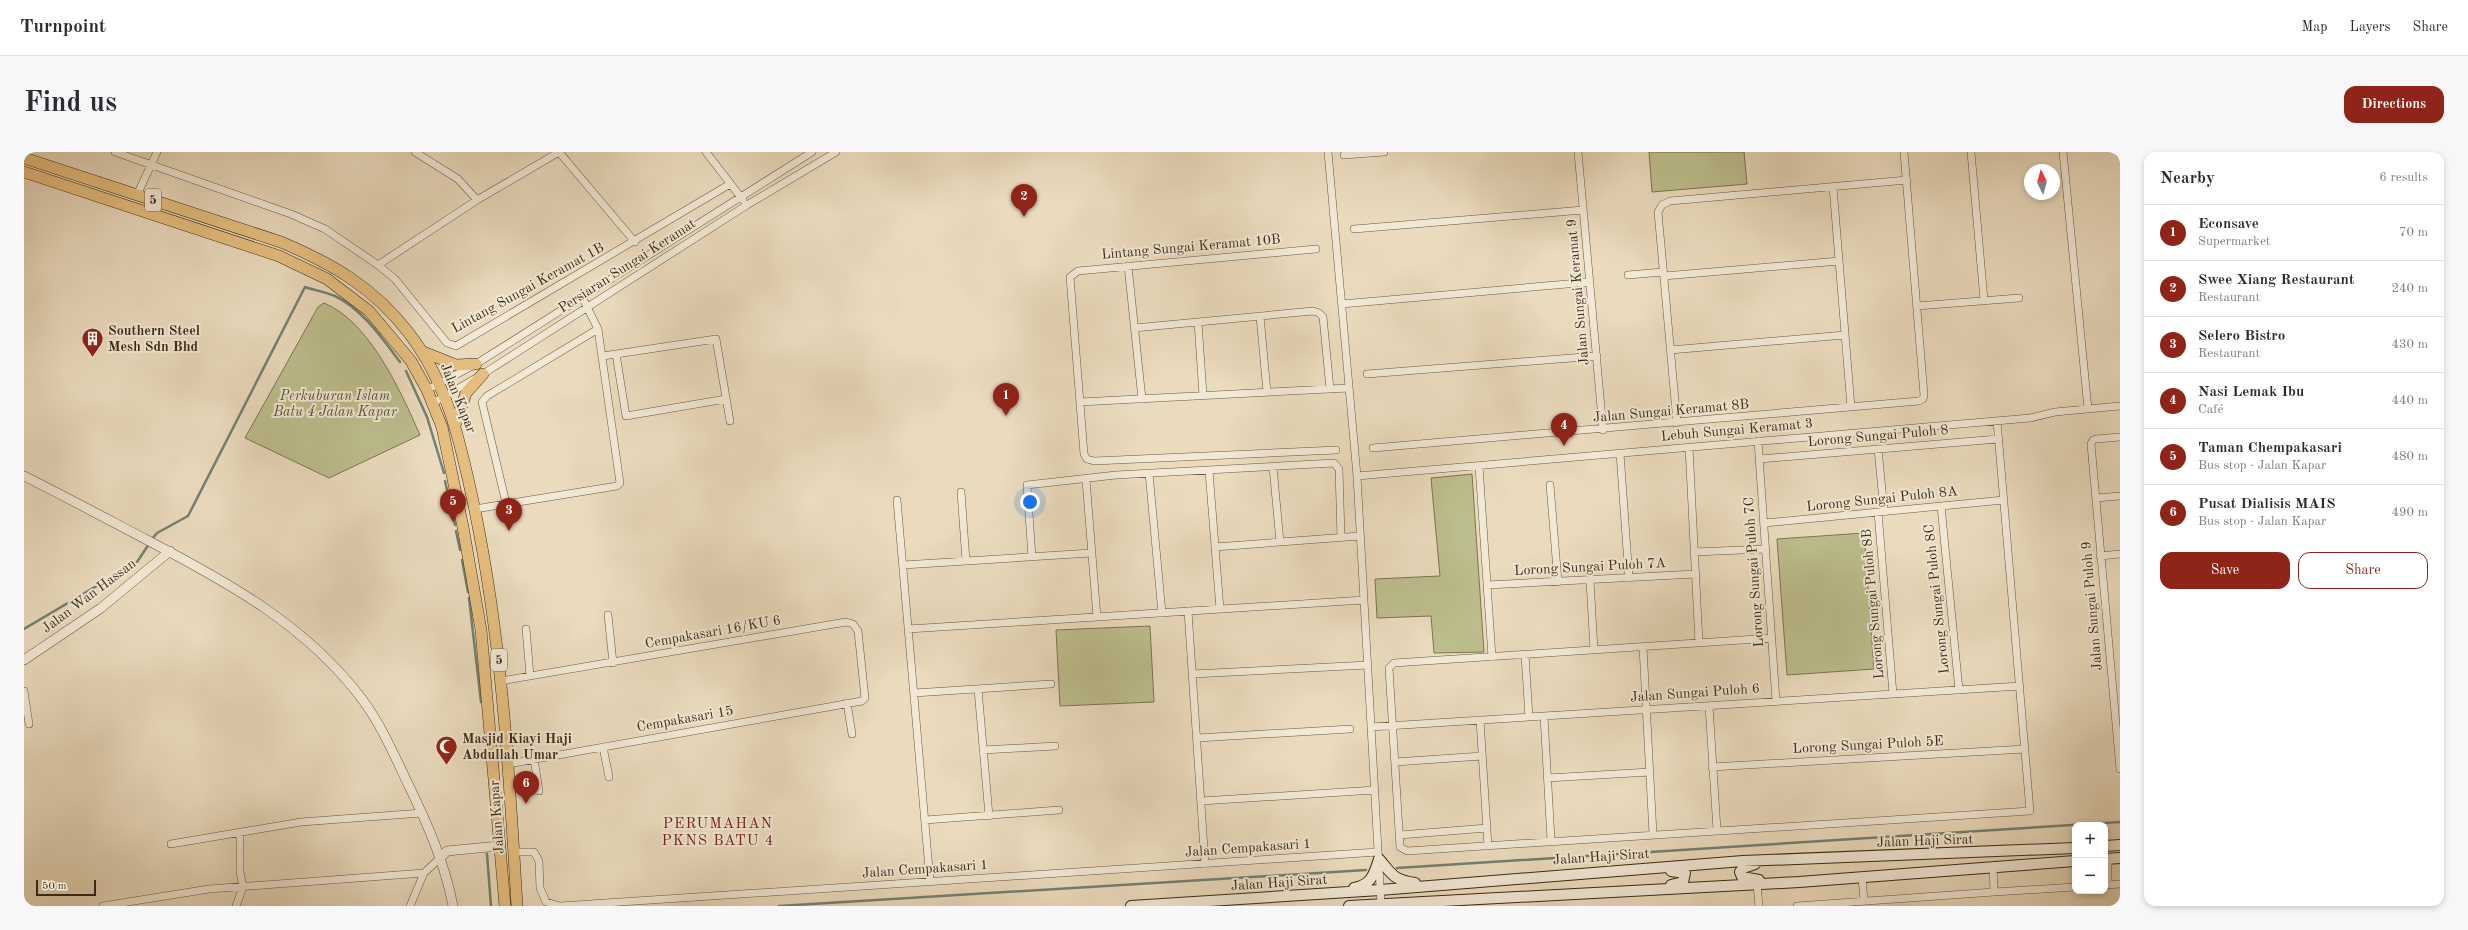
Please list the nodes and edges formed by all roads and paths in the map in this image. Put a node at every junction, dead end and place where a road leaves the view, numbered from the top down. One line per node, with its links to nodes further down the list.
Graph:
1 (115, 152): 15 (street, Lintang Sungai Keramat 1B)
2 (157, 152): 15 (street)
3 (415, 152): 22 (street)
4 (706, 152): 18 (street)
5 (812, 152): 21 (street, Persiaran Sungai Keramat)
6 (836, 152): 23 (street, Persiaran Sungai Keramat)
7 (1328, 152): 37 (street)
8 (1384, 152): 13 (street)
9 (1578, 152): 24 (street, Jalan Sungai Keramat 9)
10 (1904, 152): 17 (street)
11 (1971, 152): 36 (street)
12 (2063, 152): 66 (street)
13 (1344, 155)
14 (24, 158): 20 (highway, Jalan Kapar / 5)
15 (151, 164): 20 (street); 29 (street, Lintang Sungai Keramat 1B)
16 (24, 172): 56 (highway, Jalan Kapar / 5)
17 (1907, 180): 19 (street); 39 (street)
18 (730, 184): 21 (street); 26 (street, Lintang Sungai Keramat 1B)
19 (1833, 186): 28 (street); 31 (street)
20 (137, 195): 46 (highway, Jalan Kapar / 5)
21 (741, 197): 23 (street); 34 (street, Persiaran Sungai Keramat)
22 (477, 200): 26 (street); 29 (street)
23 (747, 205): 38 (street, Persiaran Sungai Keramat)
24 (1584, 210): 25 (street); 33 (street, Jalan Sungai Keramat 9)
25 (1354, 228)
26 (635, 242): 29 (street, Lintang Sungai Keramat 1B)
27 (1316, 249): 30 (street, Lintang Sungai Keramat 10B)
28 (1839, 261): 31 (street); 44 (street)
29 (378, 265)
30 (1128, 266): 42 (street); 62 (street, Lintang Sungai Keramat 10B)
31 (1663, 274): 32 (street); 45 (street)
32 (1628, 275)
33 (1590, 282): 37 (street); 49 (street, Jalan Sungai Keramat 9)
34 (582, 297): 38 (street); 50 (street, Persiaran Sungai Keramat)
35 (2019, 298): 36 (street)
36 (1984, 300): 39 (street)
37 (1342, 304): 55 (street)
38 (588, 306): 43 (street); 51 (street, Persiaran Sungai Keramat)
39 (1917, 306): 65 (street, Jalan Sungai Keramat 8B)
40 (1260, 316): 41 (street); 54 (street); 57 (street)
41 (1198, 322): 42 (street); 58 (street)
42 (1134, 328): 61 (street)
43 (598, 329): 48 (street); 94 (street)
44 (1845, 334): 45 (street); 65 (street)
45 (1670, 350): 70 (street)
46 (421, 351): 50 (highway); 53 (highway, Jalan Kapar / 5)
47 (616, 354): 48 (street); 60 (street); 60 (street)
48 (603, 356): 94 (street)
49 (1597, 356): 52 (street); 71 (street, Jalan Sungai Keramat 9)
50 (476, 364): 53 (street, Persiaran Sungai Keramat)
51 (483, 374): 59 (street, Persiaran Sungai Keramat); 69 (highway)
52 (1367, 374)
53 (440, 385): 56 (street, Persiaran Sungai Keramat); 59 (highway, Jalan Kapar / 5)
54 (1330, 388): 55 (street); 57 (street)
55 (1349, 388): 86 (street)
56 (427, 390): 63 (highway, Jalan Kapar / 5)
57 (1267, 392): 58 (street)
58 (1203, 395): 61 (street)
59 (445, 398): 63 (street, Persiaran Sungai Keramat); 69 (highway, Jalan Kapar / 5)
60 (726, 399): 68 (street)
61 (1142, 399): 62 (street)
62 (1080, 402): 78 (street)
63 (433, 403): 188 (highway, Jalan Kapar / 5)
64 (2120, 406): 66 (street, Lebuh Sungai Keramat 3)
65 (1851, 407): 70 (street, Jalan Sungai Keramat 8B)
66 (2088, 409): 67 (street, Lebuh Sungai Keramat 3)
67 (1997, 420): 73 (street); 74 (street, Lebuh Sungai Keramat 3)
68 (730, 421)
69 (456, 423): 96 (highway, Jalan Kapar / 5)
70 (1677, 424): 71 (street, Jalan Sungai Keramat 8B)
71 (1603, 430): 76 (street, Jalan Sungai Keramat 8B)
72 (2120, 437): 91 (street, Jalan Sungai Puloh 9)
73 (1998, 439): 77 (street, Lorong Sungai Puloh 8); 93 (street)
74 (1758, 441): 75 (street, Lebuh Sungai Keramat 3); 80 (street, Lorong Sungai Puloh 7C)
75 (1689, 447): 79 (street, Lebuh Sungai Keramat 3); 105 (street)
76 (1373, 448)
77 (1878, 449): 80 (street, Lorong Sungai Puloh 8); 97 (street, Lorong Sungai Puloh 8B)
78 (1336, 450)
79 (1620, 453): 81 (street, Lebuh Sungai Keramat 3); 113 (street)
80 (1760, 459): 98 (street, Lorong Sungai Puloh 7C)
81 (1479, 466): 86 (street, Lebuh Sungai Keramat 3); 116 (street)
82 (1273, 467): 83 (street); 100 (street); 101 (street)
83 (1209, 471): 84 (street); 102 (street)
84 (1149, 473): 87 (street); 120 (street)
85 (24, 476): 104 (street)
86 (1356, 476): 99 (street)
87 (1086, 480): 106 (street); 109 (street)
88 (1550, 485): 115 (street)
89 (961, 492): 110 (street)
90 (2120, 496): 91 (street)
91 (2096, 498): 108 (street, Jalan Sungai Puloh 9)
92 (897, 500): 111 (street)
93 (2004, 500): 95 (street, Lorong Sungai Puloh 8A); 138 (street)
94 (506, 503): 96 (street)
95 (1941, 506): 97 (street, Lorong Sungai Puloh 8A); 141 (street, Lorong Sungai Puloh 8C)
96 (475, 509): 136 (highway, Jalan Kapar / 5)
97 (1881, 512): 98 (street, Lorong Sungai Puloh 8A); 144 (street, Lorong Sungai Puloh 8B)
98 (1764, 523): 103 (street, Lorong Sungai Puloh 7C)
99 (1360, 536): 100 (street); 117 (street)
100 (1341, 537): 101 (street)
101 (1280, 542): 102 (street)
102 (1215, 547): 118 (street)
103 (1766, 549): 105 (street); 125 (street, Lorong Sungai Puloh 7C)
104 (170, 551): 131 (street, Jalan Wan Hassan); 177 (street)
105 (1694, 552): 112 (street)
106 (1091, 553): 109 (street); 122 (street)
107 (2120, 554): 108 (street)
108 (2100, 556): 140 (street, Jalan Sungai Puloh 9)
109 (1032, 557): 110 (street)
110 (966, 561): 111 (street)
111 (903, 565): 124 (street)
112 (1696, 574): 113 (street, Lorong Sungai Puloh 7A); 126 (street)
113 (1629, 578): 114 (street, Lorong Sungai Puloh 7A)
114 (1590, 580): 115 (street, Lorong Sungai Puloh 7A); 128 (street)
115 (1558, 582): 116 (street, Lorong Sungai Puloh 7A)
116 (1487, 585): 130 (street)
117 (1364, 600): 118 (street); 133 (street)
118 (1220, 609): 119 (street)
119 (1188, 611): 120 (street); 134 (street)
120 (1162, 613): 122 (street)
121 (608, 615): 132 (street)
122 (1096, 617): 124 (street)
123 (526, 629): 135 (street)
124 (908, 629): 143 (street)
125 (1772, 638): 126 (street); 146 (street, Lorong Sungai Puloh 7C)
126 (1699, 643): 127 (street)
127 (1643, 647): 128 (street); 149 (street)
128 (1594, 650): 129 (street)
129 (1525, 654): 130 (street); 151 (street)
130 (1492, 657): 154 (street)
131 (24, 660)
132 (613, 662): 135 (street, Cempakasari 16/KU 6); 145 (street, Cempakasari 16/KU 6)
133 (1368, 665): 134 (street); 155 (street)
134 (1193, 674): 158 (street)
135 (530, 676): 136 (street, Cempakasari 16/KU 6)
136 (501, 681): 167 (highway, Jalan Kapar / 5)
137 (1051, 684): 139 (street)
138 (2020, 686): 141 (street, Jalan Sungai Puloh 6); 162 (street)
139 (978, 689): 143 (street); 163 (street)
140 (2116, 689): 161 (street, Jalan Sungai Puloh 9)
141 (1959, 690): 144 (street, Jalan Sungai Puloh 6)
142 (24, 691): 153 (street)
143 (914, 693): 179 (street)
144 (1893, 694): 146 (street, Jalan Sungai Puloh 6)
145 (865, 698): 147 (street, Cempakasari 15)
146 (1776, 701): 148 (street, Jalan Sungai Puloh 6)
147 (847, 703): 157 (street); 160 (street, Cempakasari 15)
148 (1709, 706): 149 (street, Jalan Sungai Puloh 6); 168 (street)
149 (1647, 709): 150 (street, Jalan Sungai Puloh 6); 170 (street)
150 (1544, 716): 151 (street, Jalan Sungai Puloh 6); 172 (street)
151 (1529, 717): 152 (street, Jalan Sungai Puloh 6)
152 (1480, 720): 154 (street, Jalan Sungai Puloh 6); 164 (street)
153 (29, 724)
154 (1393, 725): 155 (street, Jalan Sungai Puloh 6); 166 (street)
155 (1371, 727): 173 (street)
156 (1350, 729): 158 (street)
157 (852, 734)
158 (1197, 738): 175 (street)
159 (1055, 746): 163 (street)
160 (604, 747): 165 (street, Cempakasari 15); 171 (street)
161 (2119, 747): 169 (street, Jalan Sungai Puloh 9)
162 (2025, 749): 168 (street, Lorong Sungai Puloh 5E); 181 (street)
163 (983, 750): 178 (street)
164 (1482, 756): 166 (street); 180 (street)
165 (534, 759): 167 (street, Cempakasari 15); 174 (street)
166 (1395, 762): 184 (street)
167 (508, 764): 192 (highway, Jalan Kapar / 5)
168 (1712, 767): 181 (street)
169 (2120, 769)
170 (1650, 772): 172 (street); 183 (street)
171 (609, 777)
172 (1547, 778): 185 (street)
173 (1375, 790): 175 (street); 193 (street)
174 (539, 791)
175 (1201, 801): 199 (street)
176 (1058, 810): 178 (street)
177 (422, 813): 182 (street); 194 (street)
178 (989, 816): 179 (street)
179 (925, 820): 204 (street)
180 (1487, 828): 184 (street); 189 (street)
181 (1716, 830): 183 (street)
182 (240, 833): 186 (street); 210 (street)
183 (1653, 834): 185 (street)
184 (1400, 835): 189 (street)
185 (1551, 840): 189 (street)
186 (171, 844)
187 (2120, 845): 190 (main road)
188 (499, 846): 194 (street); 224 (highway, Jalan Kapar / 5)
189 (1488, 846)
190 (2108, 846)
191 (2072, 848): 196 (main road, Jalan Haji Sirat)
192 (514, 852): 204 (street, Jalan Cempakasari 1); 217 (highway, Jalan Kapar / 5)
193 (1379, 856): 199 (street, Jalan Cempakasari 1); 206 (main road); 212 (street); 215 (main road)
194 (440, 858): 202 (street); 223 (street)
195 (2120, 858): 197 (main road)
196 (1779, 859): 201 (main road, Jalan Haji Sirat); 205 (main road)
197 (2108, 859)
198 (2072, 861): 200 (main road, Jalan Haji Sirat)
199 (1206, 864): 204 (street, Jalan Cempakasari 1)
200 (1993, 866): 203 (main road, Jalan Haji Sirat); 214 (street)
201 (1635, 869): 206 (main road, Jalan Haji Sirat); 213 (main road)
202 (424, 873): 210 (street); 222 (street)
203 (1862, 877): 205 (main road, Jalan Haji Sirat); 216 (street)
204 (930, 881)
205 (1799, 882): 207 (main road, Jalan Haji Sirat)
206 (1468, 883): 212 (main road, Jalan Haji Sirat)
207 (1757, 884): 213 (main road, Jalan Haji Sirat); 227 (street)
208 (2120, 884): 209 (street)
209 (2108, 885)
210 (242, 887): 220 (street); 221 (street)
211 (2072, 887): 214 (street)
212 (1380, 890): 215 (main road, Jalan Haji Sirat); 218 (street)
213 (1639, 890): 219 (main road, Jalan Haji Sirat)
214 (1994, 892): 216 (street)
215 (1284, 896): 225 (main road, Jalan Haji Sirat)
216 (1864, 901): 228 (street)
217 (518, 904)
218 (1381, 904): 219 (main road, Jalan Haji Sirat); 226 (main road, Jalan Haji Sirat)
219 (1421, 904)
220 (103, 906)
221 (236, 906)
222 (410, 906)
223 (453, 906)
224 (505, 906)
225 (1131, 906)
226 (1349, 906)
227 (1759, 906)
228 (1797, 906)

